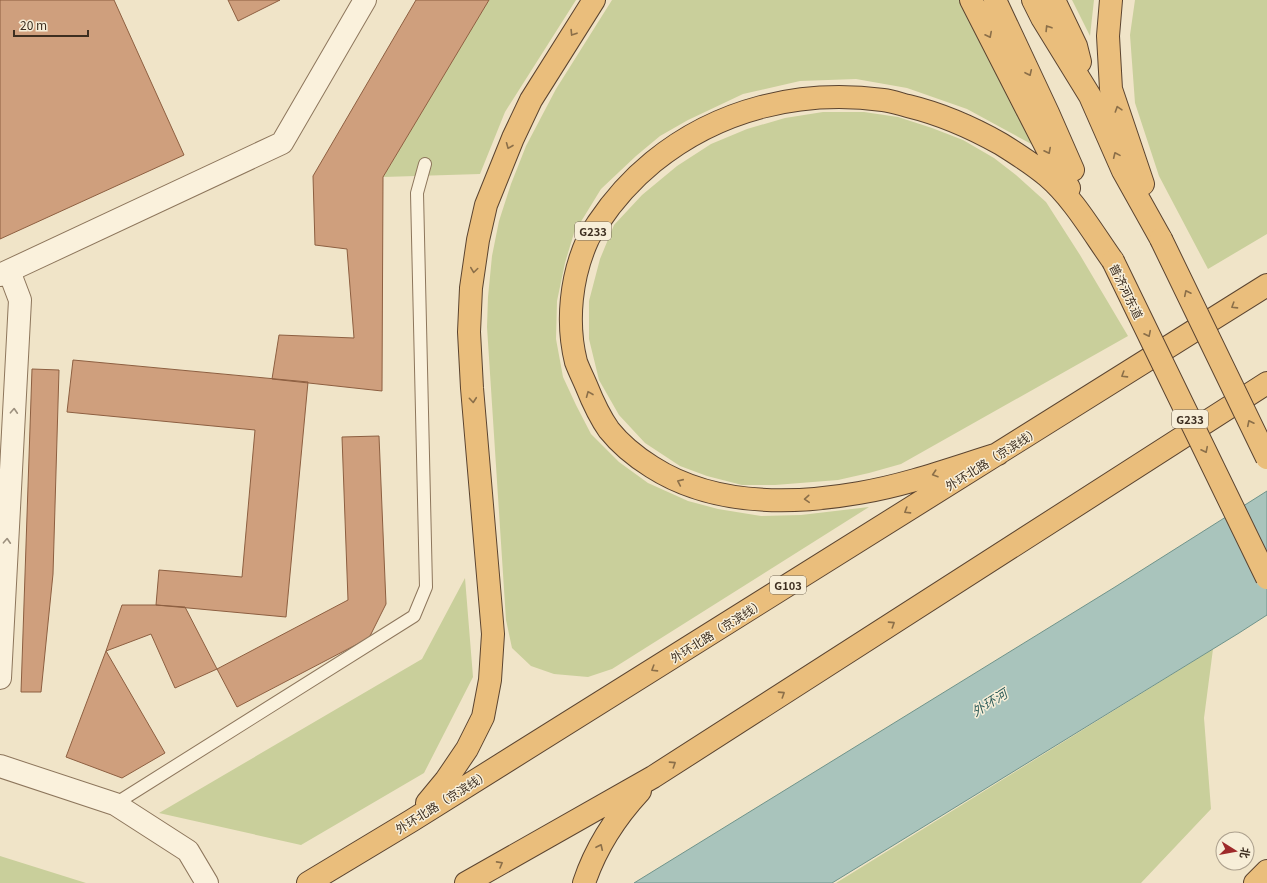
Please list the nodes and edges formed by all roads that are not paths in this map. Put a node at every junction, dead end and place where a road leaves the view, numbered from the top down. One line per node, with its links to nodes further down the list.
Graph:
1 (365, 0): 12 (street)
2 (594, 0): 22 (highway, one-way to 22)
3 (971, 0): 11 (highway, one-way to 11)
4 (995, 0): 11 (highway, 普济河东道, one-way to 11)
5 (1033, 0): 8 (highway, one-way to 5)
6 (1054, 0): 8 (highway)
7 (1111, 0): 10 (highway, one-way to 7)
8 (1090, 96): 10 (highway, one-way to 8)
9 (425, 164): 21 (lane)
10 (1161, 239): 16 (highway, one-way to 10, bridge)
11 (1113, 261): 15 (highway, G233, one-way to 11); 17 (highway, 普济河东道 / G233, one-way to 17, bridge)
12 (4, 273): 18 (street, one-way to 12)
13 (1267, 285): 15 (highway, 外环北路（京滨线） / G103, one-way to 15)
14 (1267, 383): 20 (highway, one-way to 14)
15 (998, 454): 22 (highway, 外环北路（京滨线） / G103, one-way to 22)
16 (1267, 458)
17 (1267, 578)
18 (0, 678)
19 (0, 766): 21 (street)
20 (653, 777): 26 (highway, one-way to 20); 27 (highway, one-way to 20)
21 (115, 804): 24 (street)
22 (410, 821): 25 (highway, 外环北路（京滨线） / G103)
23 (1267, 871): 28 (highway)
24 (207, 883)
25 (308, 883)
26 (466, 883)
27 (584, 883)
28 (1255, 883)

